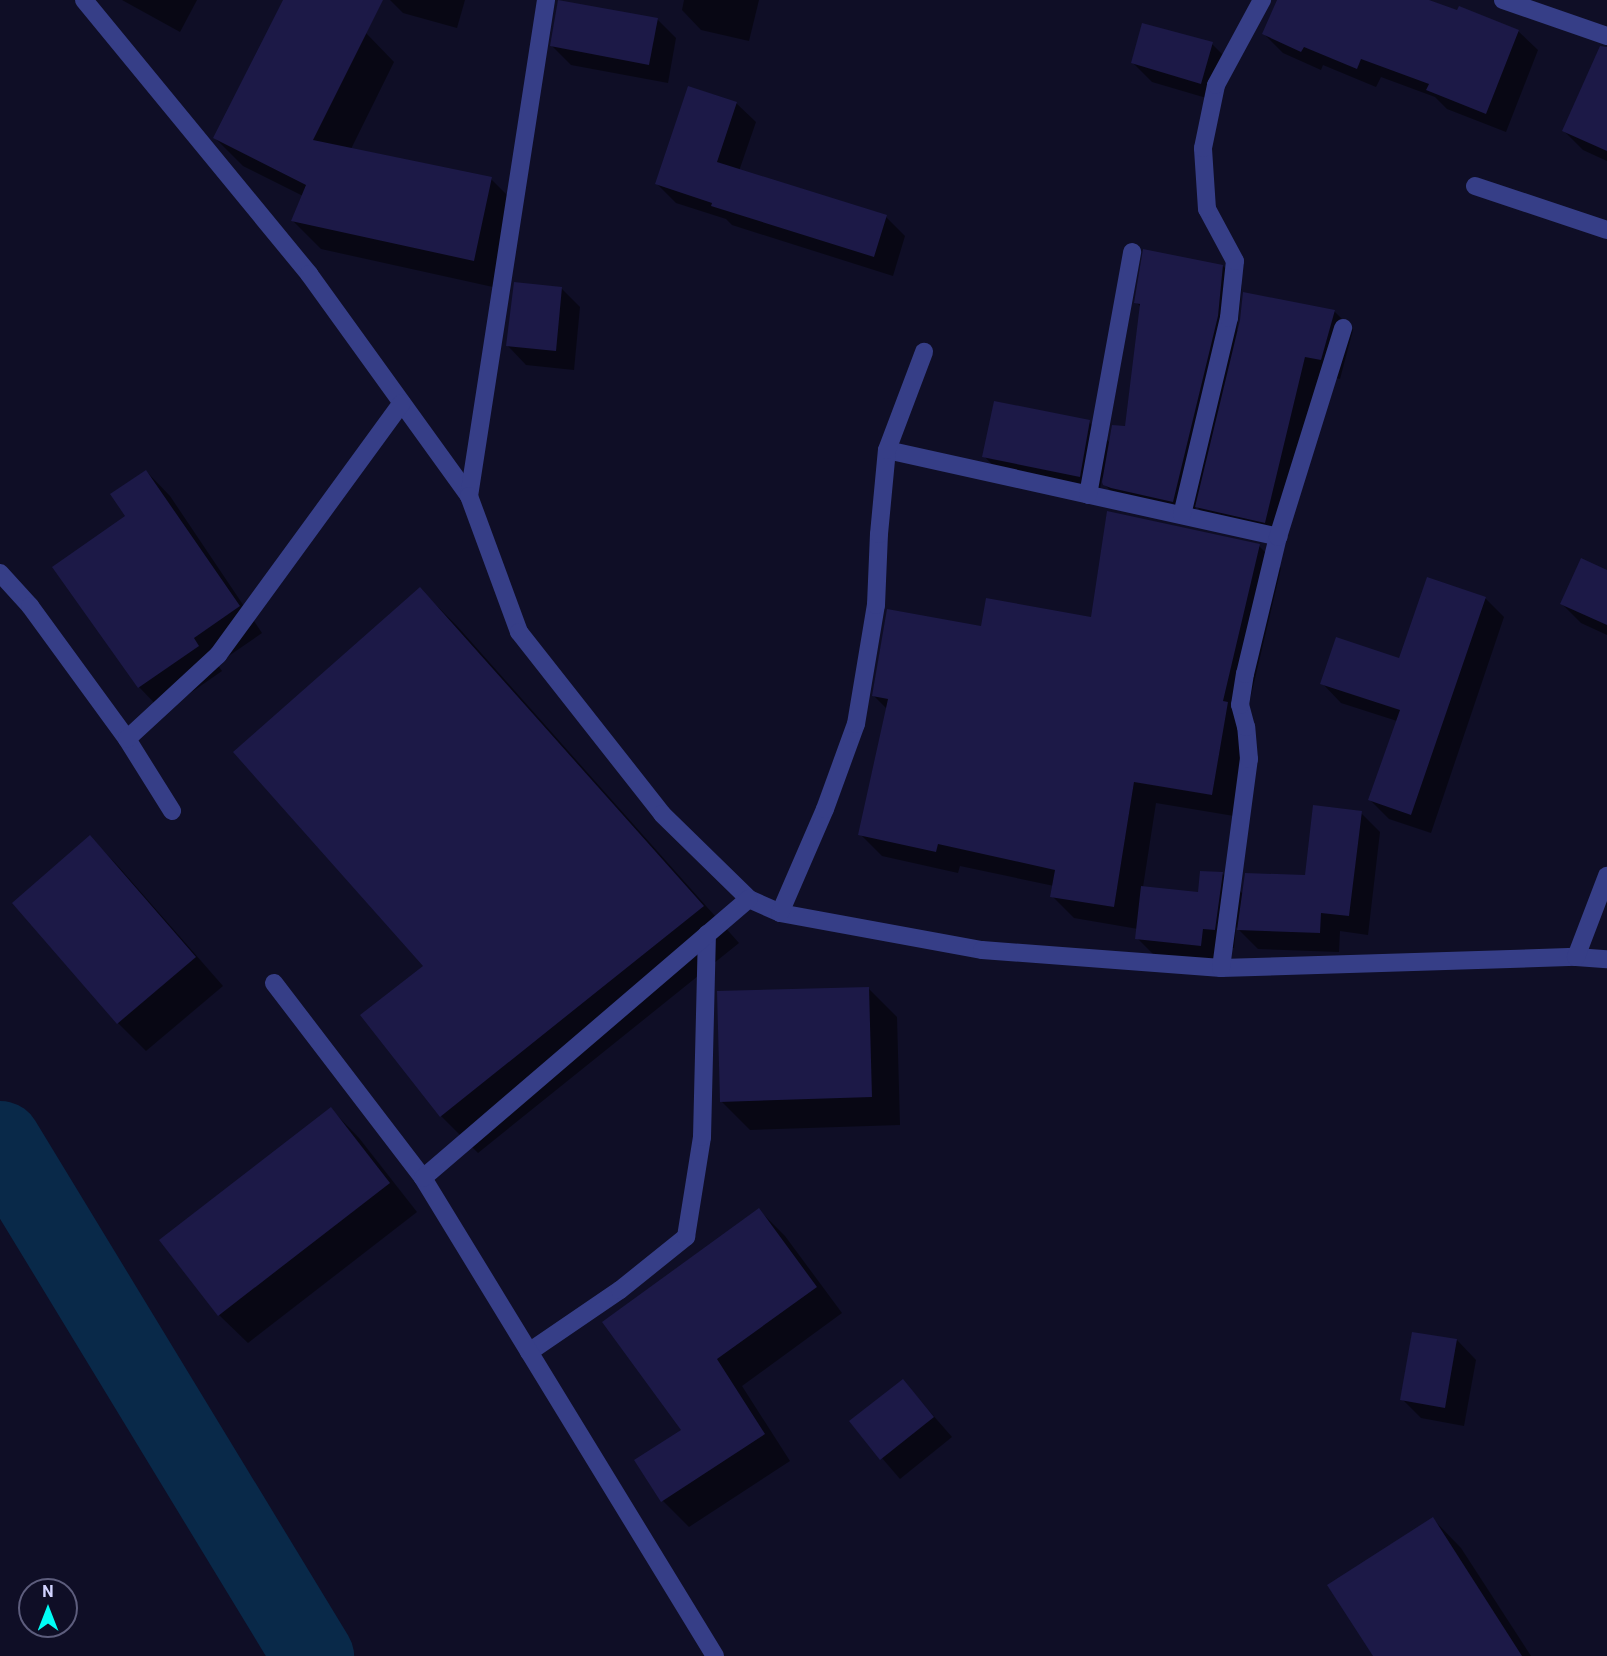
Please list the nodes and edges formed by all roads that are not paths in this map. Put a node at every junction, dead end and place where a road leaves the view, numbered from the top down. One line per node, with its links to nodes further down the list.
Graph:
1 (546, 0): 14 (street)
2 (1262, 0): 15 (street)
3 (1503, 0): 5 (street)
4 (88, 2): 11 (street)
5 (1607, 36)
6 (1475, 186): 7 (street)
7 (1607, 230)
8 (1132, 252): 13 (street)
9 (1343, 328): 16 (street)
10 (924, 352): 12 (street)
11 (402, 403): 14 (street); 18 (street)
12 (888, 450): 13 (street); 22 (street)
13 (1088, 495): 15 (street)
14 (469, 496): 21 (street)
15 (1182, 515): 16 (street)
16 (1278, 537): 26 (street)
17 (0, 573): 18 (street)
18 (127, 739): 19 (street)
19 (172, 811)
20 (1607, 876): 24 (street)
21 (749, 899): 22 (street); 23 (street)
22 (780, 913): 26 (street)
23 (707, 934): 28 (street); 29 (street)
24 (1575, 957): 25 (street); 26 (street)
25 (1607, 959)
26 (1221, 968)
27 (274, 983): 28 (street)
28 (423, 1178): 29 (street)
29 (529, 1353): 30 (street)
30 (715, 1656)

